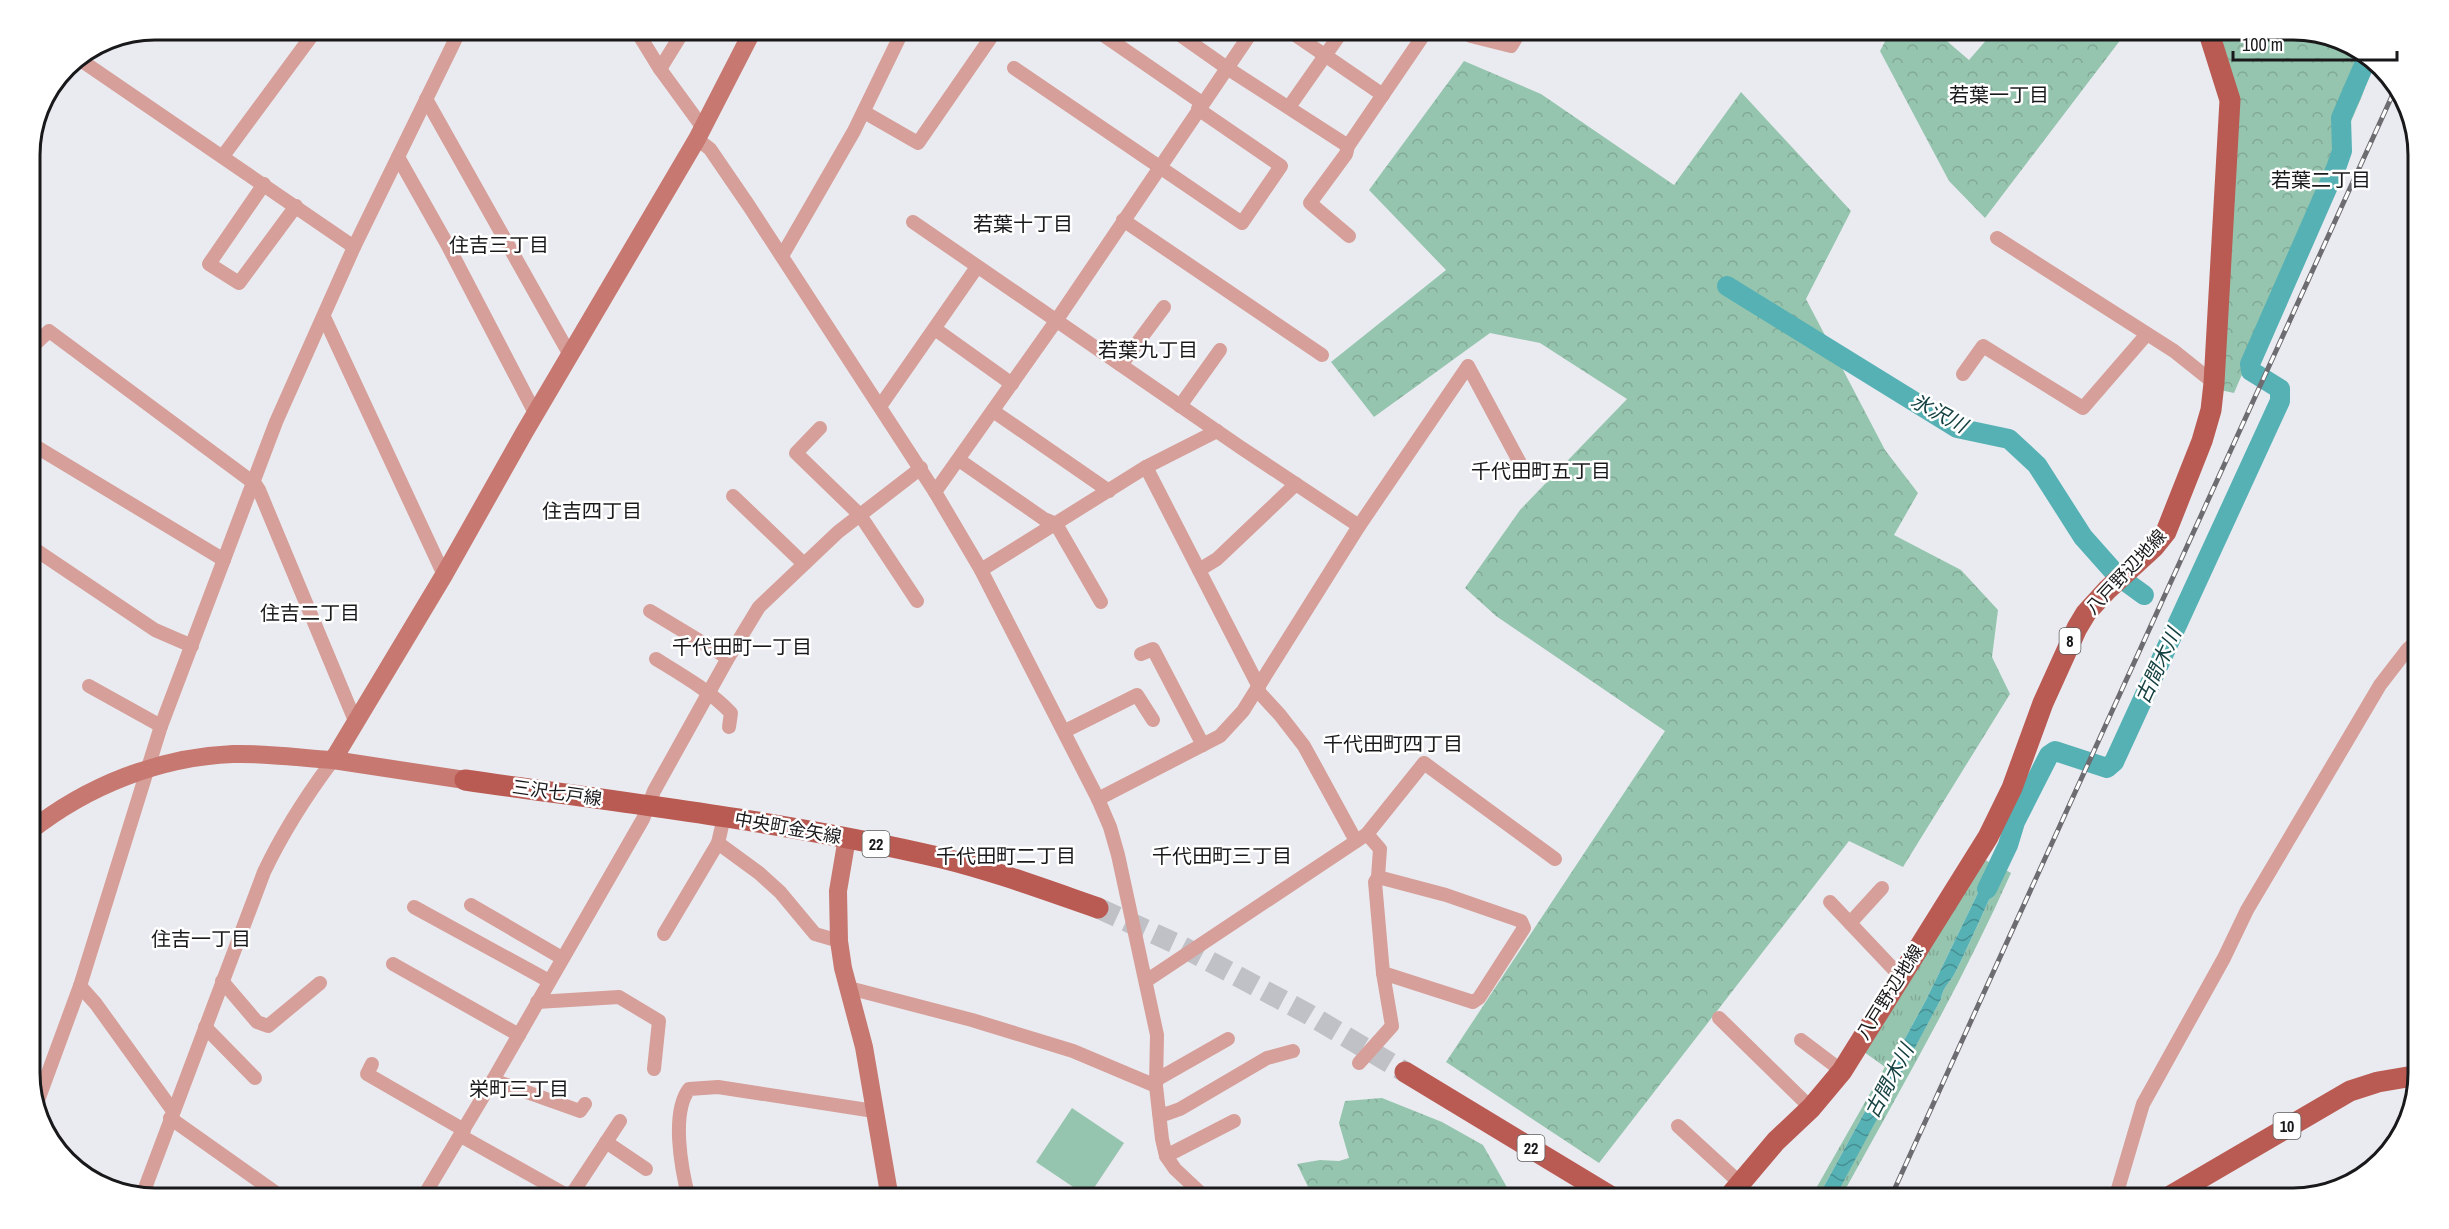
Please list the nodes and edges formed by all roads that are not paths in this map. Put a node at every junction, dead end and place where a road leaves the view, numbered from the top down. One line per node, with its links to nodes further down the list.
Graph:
1 (1246, 40): 20 (street)
2 (1303, 40): 17 (street)
3 (1335, 40): 17 (street)
4 (1420, 40): 22 (street)
5 (1488, 40): 6 (street)
6 (1515, 40)
7 (2211, 40): 52 (main road, 八戸野辺地線 / 8)
8 (308, 41): 29 (street)
9 (455, 41): 23 (street)
10 (643, 41): 21 (street)
11 (677, 41): 21 (street)
12 (748, 41): 27 (street)
13 (898, 41): 26 (street)
14 (989, 41): 26 (street)
15 (1110, 41): 24 (street)
16 (1188, 41): 20 (street)
17 (1325, 55): 22 (street); 25 (street)
18 (86, 64): 29 (street)
19 (1014, 68): 31 (street)
20 (1227, 68): 24 (street); 25 (street)
21 (660, 69): 27 (street)
22 (1383, 95): 28 (street)
23 (426, 99): 30 (street); 48 (street)
24 (1200, 106): 31 (street); 31 (street)
25 (1289, 107): 28 (street)
26 (864, 112): 39 (street)
27 (700, 134): 39 (street); 48 (street)
28 (1348, 146): 36 (street)
29 (223, 156): 32 (street)
30 (398, 157): 38 (street); 57 (street)
31 (1159, 166): 34 (street)
32 (264, 184): 33 (street); 33 (street)
33 (296, 206): 38 (street)
34 (1124, 220): 43 (street); 49 (street)
35 (914, 222): 40 (street)
36 (1349, 236)
37 (1997, 238): 45 (street)
38 (354, 247): 42 (street)
39 (782, 256): 54 (street)
40 (977, 267): 43 (street); 44 (street)
41 (1164, 307): 50 (street)
42 (324, 316): 65 (street); 78 (street)
43 (1056, 321): 50 (street); 53 (street)
44 (935, 329): 53 (street); 54 (street)
45 (2147, 334): 51 (street); 52 (street)
46 (41, 339): 65 (street)
47 (1220, 350): 55 (street)
48 (570, 355): 57 (street)
49 (1322, 355)
50 (1121, 365): 55 (street)
51 (1963, 374)
52 (2214, 383): 119 (main road, 八戸野辺地線 / 8)
53 (1012, 384): 56 (street)
54 (880, 405): 64 (street)
55 (1180, 406): 59 (street)
56 (993, 411): 61 (street); 67 (street)
57 (535, 413): 78 (street)
58 (820, 428): 70 (street)
59 (1217, 431): 63 (street); 66 (street)
60 (41, 450): 74 (street)
61 (959, 460): 68 (street); 71 (street)
62 (1521, 465): 72 (street)
63 (1146, 467): 67 (street); 77 (street)
64 (921, 468): 68 (street); 70 (street)
65 (255, 483): 74 (street); 91 (street)
66 (1296, 484): 72 (street); 77 (street)
67 (1109, 491): 71 (street)
68 (935, 492): 76 (street)
69 (733, 495): 75 (street)
70 (860, 515): 75 (street); 79 (street)
71 (1056, 524): 76 (street); 80 (street)
72 (1359, 525): 88 (street)
73 (41, 553): 82 (street)
74 (224, 560): 82 (street)
75 (804, 564): 85 (street)
76 (981, 570): 94 (street)
77 (1199, 570): 88 (street)
78 (444, 575): 91 (street)
79 (917, 601)
80 (1101, 602)
81 (650, 612): 85 (street)
82 (192, 646): 92 (street)
83 (2408, 649): 166 (street)
84 (1141, 654): 95 (street)
85 (728, 658): 89 (street)
86 (656, 659): 89 (street)
87 (89, 686): 92 (street)
88 (1258, 689): 95 (street); 104 (street)
89 (708, 695): 93 (street); 100 (street)
90 (1153, 720): 94 (street)
91 (356, 723): 96 (street)
92 (161, 726): 97 (street)
93 (729, 726)
94 (1065, 731): 99 (street)
95 (1203, 745): 99 (street)
96 (333, 760): 97 (street); 98 (street); 120 (street)
97 (147, 770): 102 (street); 124 (street)
98 (465, 780): 100 (main road, 三沢七戸線 / 22)
99 (1098, 799): 122 (street)
100 (649, 806): 101 (main road, 中央町金矢線 / 22); 116 (street)
101 (724, 817): 103 (main road, 中央町金矢線 / 22); 105 (street)
102 (41, 824)
103 (847, 838): 112 (main road, 中央町金矢線 / 22); 115 (street)
104 (1361, 838): 106 (street); 107 (street); 122 (street)
105 (718, 843): 114 (street); 115 (street)
106 (1555, 859)
107 (1377, 877): 118 (street); 118 (street)
108 (1882, 888): 113 (street)
109 (1830, 902): 113 (street)
110 (471, 905): 116 (street)
111 (414, 907): 121 (street)
112 (1098, 908)
113 (1850, 923): 119 (street)
114 (664, 934)
115 (839, 941): 125 (street)
116 (562, 958): 121 (street)
117 (393, 964): 129 (street)
118 (1383, 973): 133 (street)
119 (1900, 976): 136 (main road, 八戸野辺地線 / 8)
120 (222, 981): 123 (street); 128 (street)
121 (549, 981): 126 (street)
122 (1146, 981): 141 (street)
123 (320, 983)
124 (80, 986): 142 (street); 147 (street)
125 (849, 988): 141 (street); 145 (street)
126 (537, 1002): 129 (street); 135 (street)
127 (1719, 1018): 144 (street)
128 (205, 1026): 139 (street); 147 (street)
129 (519, 1035): 140 (street)
130 (1228, 1039): 141 (street)
131 (1801, 1040): 136 (street)
132 (1293, 1051): 146 (street)
133 (1359, 1063)
134 (372, 1064): 151 (street)
135 (654, 1069)
136 (1842, 1071): 144 (main road, 八戸野辺地線 / 8)
137 (1405, 1072): 163 (main road, 22)
138 (2408, 1077): 167 (main road, 10)
139 (255, 1078)
140 (493, 1080): 143 (street); 151 (street)
141 (1156, 1083): 146 (street)
142 (42, 1089)
143 (585, 1104)
144 (1811, 1108): 165 (main road, 八戸野辺地線 / 8)
145 (874, 1111): 160 (street); 161 (street)
146 (1159, 1113): 153 (street)
147 (172, 1114): 155 (street); 156 (street)
148 (620, 1121): 152 (street)
149 (1234, 1121): 153 (street)
150 (1678, 1126): 164 (street)
151 (462, 1133): 157 (street); 158 (street)
152 (606, 1142): 154 (street); 159 (street)
153 (1166, 1156): 162 (street)
154 (646, 1169)
155 (145, 1188)
156 (269, 1188)
157 (429, 1188)
158 (555, 1188)
159 (576, 1188)
160 (687, 1188)
161 (888, 1188)
162 (1195, 1188)
163 (1597, 1188)
164 (1730, 1188)
165 (1736, 1188)
166 (2118, 1188)
167 (2184, 1188)

